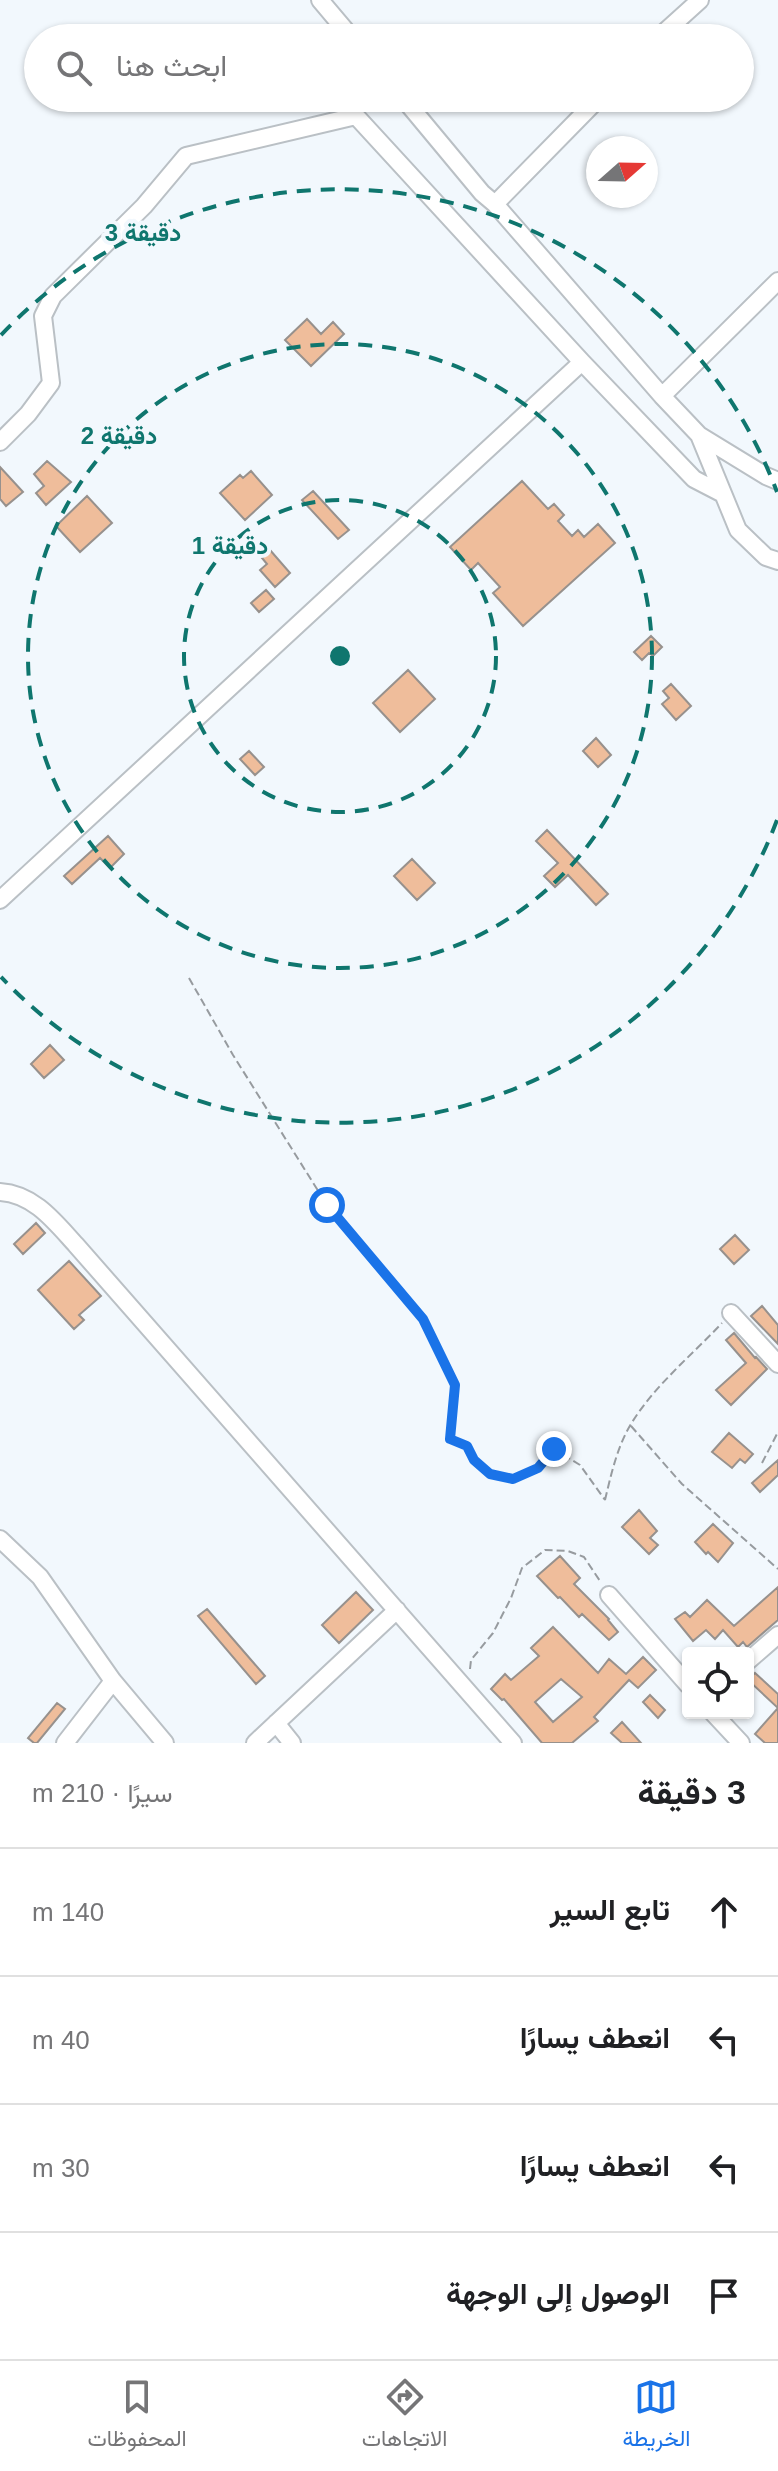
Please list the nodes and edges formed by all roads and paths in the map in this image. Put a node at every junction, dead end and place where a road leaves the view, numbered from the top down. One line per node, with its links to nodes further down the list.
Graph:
1 (320, 0): 3 (street)
2 (700, 0): 4 (street)
3 (340, 24)
4 (673, 24)
5 (415, 112): 7 (street)
6 (585, 112): 7 (street)
7 (495, 204): 10 (street)
8 (778, 281): 10 (street)
9 (582, 362): 12 (street); 14 (street); 16 (street)
10 (662, 396): 11 (street)
11 (699, 435): 13 (street); 14 (street)
12 (0, 442)
13 (778, 481)
14 (723, 494): 15 (street)
15 (778, 561)
16 (0, 900)
17 (189, 978): 21 (path)
18 (0, 1192): 27 (street)
19 (731, 1313): 20 (street); 21 (path)
20 (778, 1364)
21 (630, 1425): 25 (path)
22 (778, 1432): 23 (path)
23 (762, 1463)
24 (0, 1539): 31 (street)
25 (778, 1569)
26 (609, 1595): 30 (street); 32 (path)
27 (397, 1610): 32 (street); 34 (street)
28 (778, 1635): 29 (street)
29 (754, 1656)
30 (682, 1678)
31 (113, 1681): 35 (street); 36 (street)
32 (466, 1689): 39 (street)
33 (719, 1719): 40 (street)
34 (276, 1723): 37 (street); 38 (street)
35 (65, 1743)
36 (165, 1743)
37 (255, 1743)
38 (292, 1743)
39 (513, 1743)
40 (741, 1743)

